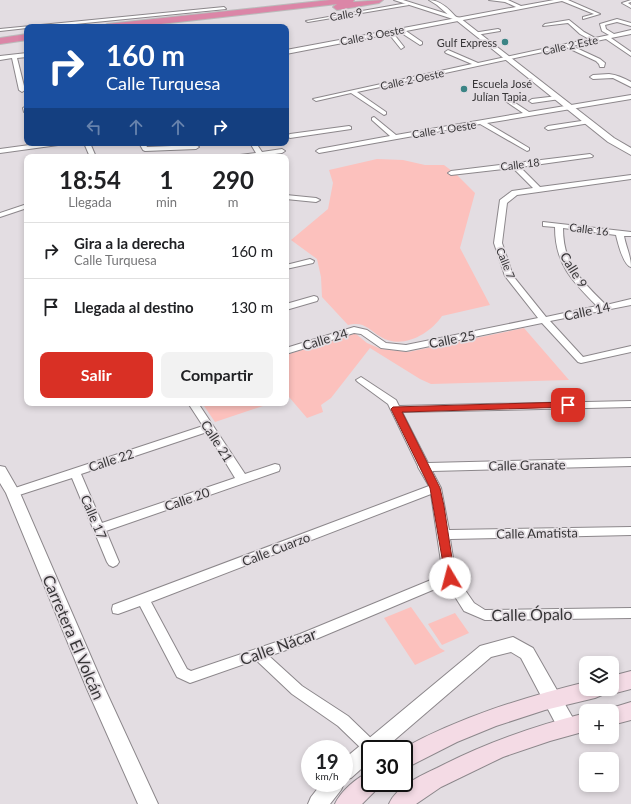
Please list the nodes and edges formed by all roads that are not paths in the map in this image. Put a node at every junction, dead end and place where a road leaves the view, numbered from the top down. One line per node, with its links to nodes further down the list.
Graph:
1 (350, 0): 18 (highway)
2 (364, 0): 19 (highway)
3 (379, 0): 20 (highway)
4 (397, 0): 10 (street)
5 (431, 0): 14 (street)
6 (491, 0): 12 (street)
7 (561, 0): 12 (street, Calle 3 Oeste)
8 (564, 0): 15 (street)
9 (631, 1): 13 (street)
10 (407, 4): 14 (street); 16 (street, Calle 9)
11 (224, 8): 17 (street)
12 (519, 8): 14 (street, Calle 3 Oeste)
13 (631, 8)
14 (456, 18): 25 (street, Calle 3 Oeste); 29 (street)
15 (585, 18)
16 (308, 21)
17 (61, 24)
18 (135, 24)
19 (159, 24)
20 (186, 24)
21 (631, 24): 30 (street)
22 (545, 25): 34 (street)
23 (24, 27): 24 (street)
24 (0, 30)
25 (401, 30): 27 (street, Calle 3 Oeste); 35 (street)
26 (498, 30): 29 (street)
27 (390, 32): 37 (street); 38 (street, Calle 3 Oeste)
28 (631, 32): 30 (street, Calle 2 Este)
29 (476, 33): 44 (street)
30 (614, 36): 31 (street, Calle 2 Este)
31 (606, 37): 34 (street, Calle 2 Este); 40 (street)
32 (24, 38): 33 (highway)
33 (0, 40)
34 (594, 40): 36 (street, Calle 2 Este)
35 (420, 43)
36 (567, 46): 44 (street, Calle 2 Este); 46 (street)
37 (401, 47)
38 (289, 51)
39 (448, 52): 45 (street)
40 (629, 52)
41 (24, 55): 42 (street)
42 (14, 56): 43 (street); 49 (street)
43 (0, 58)
44 (508, 58): 45 (street, Calle 2 Oeste); 52 (street)
45 (479, 65): 50 (street, Calle 2 Oeste)
46 (602, 66)
47 (593, 77): 48 (street)
48 (631, 85)
49 (22, 90)
50 (353, 92): 53 (street, Calle 2 Oeste); 57 (street)
51 (631, 97): 56 (street, Calle 1 Oeste)
52 (558, 98): 55 (street); 56 (street)
53 (316, 99)
54 (506, 99): 58 (street)
55 (532, 101)
56 (570, 108): 58 (street, Calle 1 Oeste); 60 (street)
57 (384, 113)
58 (529, 115): 62 (street, Calle 1 Oeste)
59 (374, 119): 66 (street)
60 (588, 122): 63 (street); 75 (street)
61 (344, 123): 64 (street)
62 (482, 123): 66 (street, Calle 1 Oeste); 71 (street)
63 (548, 128)
64 (356, 135): 65 (street); 66 (street, Calle 1 Oeste); 74 (street, Calle 1 Oeste)
65 (290, 136)
66 (395, 136)
67 (28, 146): 72 (street)
68 (144, 146): 70 (street)
69 (255, 146): 76 (street)
70 (196, 147)
71 (526, 149)
72 (0, 151)
73 (282, 151): 76 (street)
74 (319, 151)
75 (631, 152)
76 (260, 154)
77 (590, 156): 78 (street, Calle 18)
78 (514, 165): 79 (street, Calle 18); 81 (street)
79 (451, 173)
80 (631, 176): 81 (street, Calle 7)
81 (537, 188): 97 (street, Calle 7)
82 (289, 197): 83 (street)
83 (316, 200)
84 (24, 207): 85 (street)
85 (0, 215)
86 (546, 224): 87 (street, Calle 16)
87 (559, 226): 88 (street, Calle 16); 96 (street, Calle 9)
88 (620, 233): 89 (street, Calle 16); 92 (street)
89 (631, 234)
90 (310, 261): 91 (street)
91 (289, 265)
92 (631, 265)
93 (314, 299): 95 (street)
94 (631, 302): 96 (street, Calle 14)
95 (289, 306)
96 (604, 308): 97 (street, Calle 14)
97 (544, 320): 98 (street, Calle 25); 99 (street, Calle 7)
98 (364, 332): 100 (street, Calle 24)
99 (631, 349)
100 (289, 350)
101 (361, 380): 104 (street)
102 (631, 404): 104 (street)
103 (195, 406): 105 (street, Calle 21)
104 (396, 409): 107 (street)
105 (209, 428): 110 (street, Calle 22); 111 (street, Calle 21)
106 (631, 462): 107 (street, Calle Granate)
107 (424, 467): 112 (street)
108 (275, 468): 111 (street, Calle 20)
109 (0, 471): 113 (street, Carretera El Volcán)
110 (75, 472): 113 (street, Calle 22); 114 (street, Calle 17)
111 (242, 479): 114 (street, Calle 20)
112 (435, 488): 116 (street); 119 (street, Calle Cuarzo)
113 (13, 493): 137 (street, Carretera El Volcán)
114 (99, 529): 117 (street, Calle 17)
115 (631, 530): 116 (street, Calle Amatista)
116 (444, 535): 118 (street)
117 (113, 562)
118 (450, 578): 121 (street, Calle Ópalo); 122 (street, Calle Nácar)
119 (143, 600): 120 (street, Calle Cuarzo); 122 (street, Calle Nácar)
120 (118, 609)
121 (631, 613)
122 (258, 654): 130 (street)
123 (631, 680): 124 (main road)
124 (619, 683)
125 (579, 693): 126 (main road)
126 (553, 699): 129 (street); 131 (street); 132 (main road)
127 (631, 712): 128 (main road)
128 (619, 715)
129 (576, 724): 140 (main road)
130 (361, 740)
131 (381, 740)
132 (413, 754)
133 (361, 757): 134 (street)
134 (353, 763)
135 (361, 790): 139 (main road)
136 (327, 792): 138 (street)
137 (148, 804)
138 (318, 804)
139 (346, 804)
140 (400, 804)

